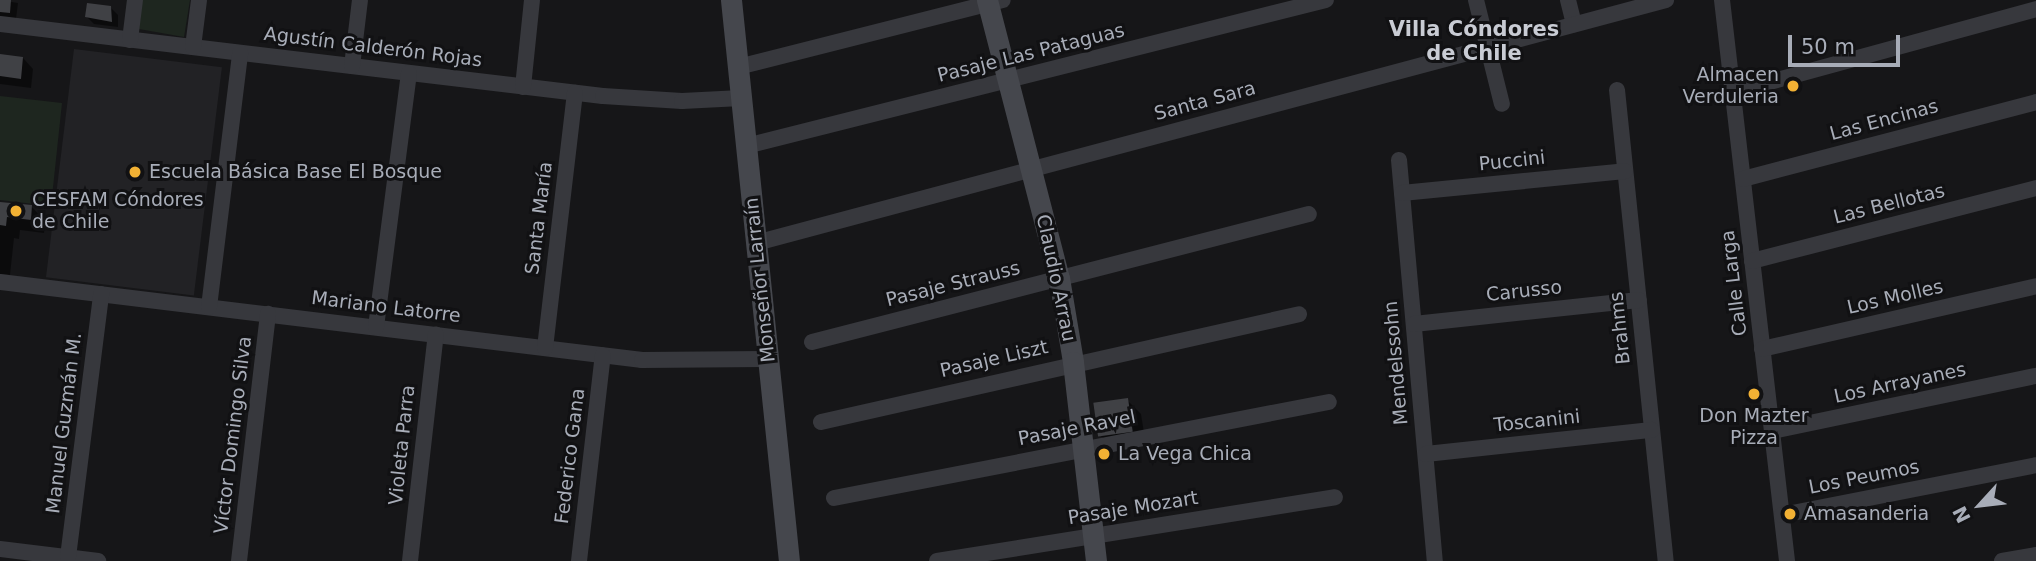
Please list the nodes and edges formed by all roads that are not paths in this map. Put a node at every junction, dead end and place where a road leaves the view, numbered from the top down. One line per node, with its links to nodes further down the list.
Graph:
1 (135, 0): 15 (street)
2 (198, 0): 16 (street)
3 (360, 0): 19 (street)
4 (533, 0): 23 (street)
5 (731, 0): 20 (street, Monseñor Larraín)
6 (1326, 0): 22 (street, Pasaje Las Pataguas)
7 (1476, 0): 17 (street)
8 (1568, 0): 14 (street)
9 (1723, 0): 25 (street, Calle Larga)
10 (992, 1): 20 (street); 22 (street, Claudio Arrau)
11 (1661, 1): 14 (street, Santa Sara)
12 (2036, 9): 25 (street)
13 (0, 24): 15 (street, Agustín Calderón Rojas)
14 (1574, 24): 17 (street, Santa Sara)
15 (130, 40): 16 (street, Agustín Calderón Rojas)
16 (193, 47): 18 (street, Agustín Calderón Rojas)
17 (1488, 47): 29 (street); 32 (street, Santa Sara)
18 (240, 53): 19 (street, Agustín Calderón Rojas); 45 (street)
19 (352, 66): 21 (street, Agustín Calderón Rojas)
20 (738, 67): 27 (street, Monseñor Larraín)
21 (410, 73): 23 (street, Agustín Calderón Rojas); 49 (street)
22 (1007, 80): 30 (street, Pasaje Las Pataguas); 32 (street, Claudio Arrau)
23 (523, 87): 26 (street, Agustín Calderón Rojas)
24 (1617, 90): 33 (street, Brahms)
25 (1733, 92): 34 (street, Calle Larga)
26 (575, 93): 27 (street, Agustín Calderón Rojas); 52 (street, Santa María)
27 (741, 98): 30 (street, Monseñor Larraín)
28 (2036, 102): 34 (street, Las Encinas)
29 (1502, 104)
30 (746, 146): 38 (street, Monseñor Larraín)
31 (1399, 160): 36 (street, Mendelssohn)
32 (1031, 170): 38 (street, Santa Sara); 40 (street, Claudio Arrau)
33 (1625, 171): 36 (street, Puccini); 44 (street, Brahms)
34 (1743, 179): 39 (street, Calle Larga)
35 (2036, 188): 39 (street, Las Bellotas)
36 (1402, 193): 48 (street, Mendelssohn)
37 (1309, 214): 40 (street, Pasaje Strauss)
38 (756, 243): 55 (street, Monseñor Larraín)
39 (1752, 261): 53 (street, Calle Larga)
40 (1059, 278): 51 (street, Pasaje Strauss); 56 (street, Claudio Arrau)
41 (0, 282): 43 (street, Mariano Latorre)
42 (2036, 286): 53 (street, Los Molles)
43 (101, 294): 45 (street, Mariano Latorre); 71 (street, Manuel Guzmán M.)
44 (1639, 300): 48 (street, Carusso); 60 (street, Brahms)
45 (209, 307): 46 (street, Mariano Latorre)
46 (268, 314): 49 (street, Mariano Latorre); 73 (street, Víctor Domingo Silva)
47 (1299, 314): 56 (street, Pasaje Liszt)
48 (1414, 324): 63 (street, Mendelssohn)
49 (376, 327): 50 (street, Mariano Latorre)
50 (436, 334): 52 (street, Mariano Latorre); 74 (street, Violeta Parra)
51 (812, 342)
52 (545, 348): 54 (street, Mariano Latorre)
53 (1762, 349): 61 (street, Calle Larga)
54 (603, 355): 55 (street, Mariano Latorre); 75 (street, Federico Gana)
55 (768, 359): 76 (street, Monseñor Larraín)
56 (1073, 362): 59 (street, Pasaje Liszt); 62 (street, Claudio Arrau)
57 (2036, 376): 61 (street, Los Arrayanes)
58 (1329, 402): 62 (street, Pasaje Ravel)
59 (821, 422)
60 (1652, 430): 63 (street, Toscanini); 80 (street, Brahms)
61 (1772, 431): 67 (street, Calle Larga)
62 (1083, 447): 66 (street, Pasaje Ravel); 68 (street, Claudio Arrau)
63 (1426, 454): 79 (street, Mendelssohn)
64 (2036, 465): 67 (street, Los Peumos)
65 (1335, 497): 68 (street, Pasaje Mozart)
66 (834, 498)
67 (1782, 514): 81 (street, Calle Larga)
68 (1093, 536): 77 (street, Pasaje Mozart); 78 (street, Claudio Arrau)
69 (0, 549): 71 (street)
70 (2036, 555): 82 (street)
71 (68, 557): 72 (street)
72 (98, 561)
73 (239, 561)
74 (410, 561)
75 (579, 561)
76 (789, 561)
77 (937, 561)
78 (1096, 561)
79 (1435, 561)
80 (1666, 561)
81 (1787, 561)
82 (2002, 561)

